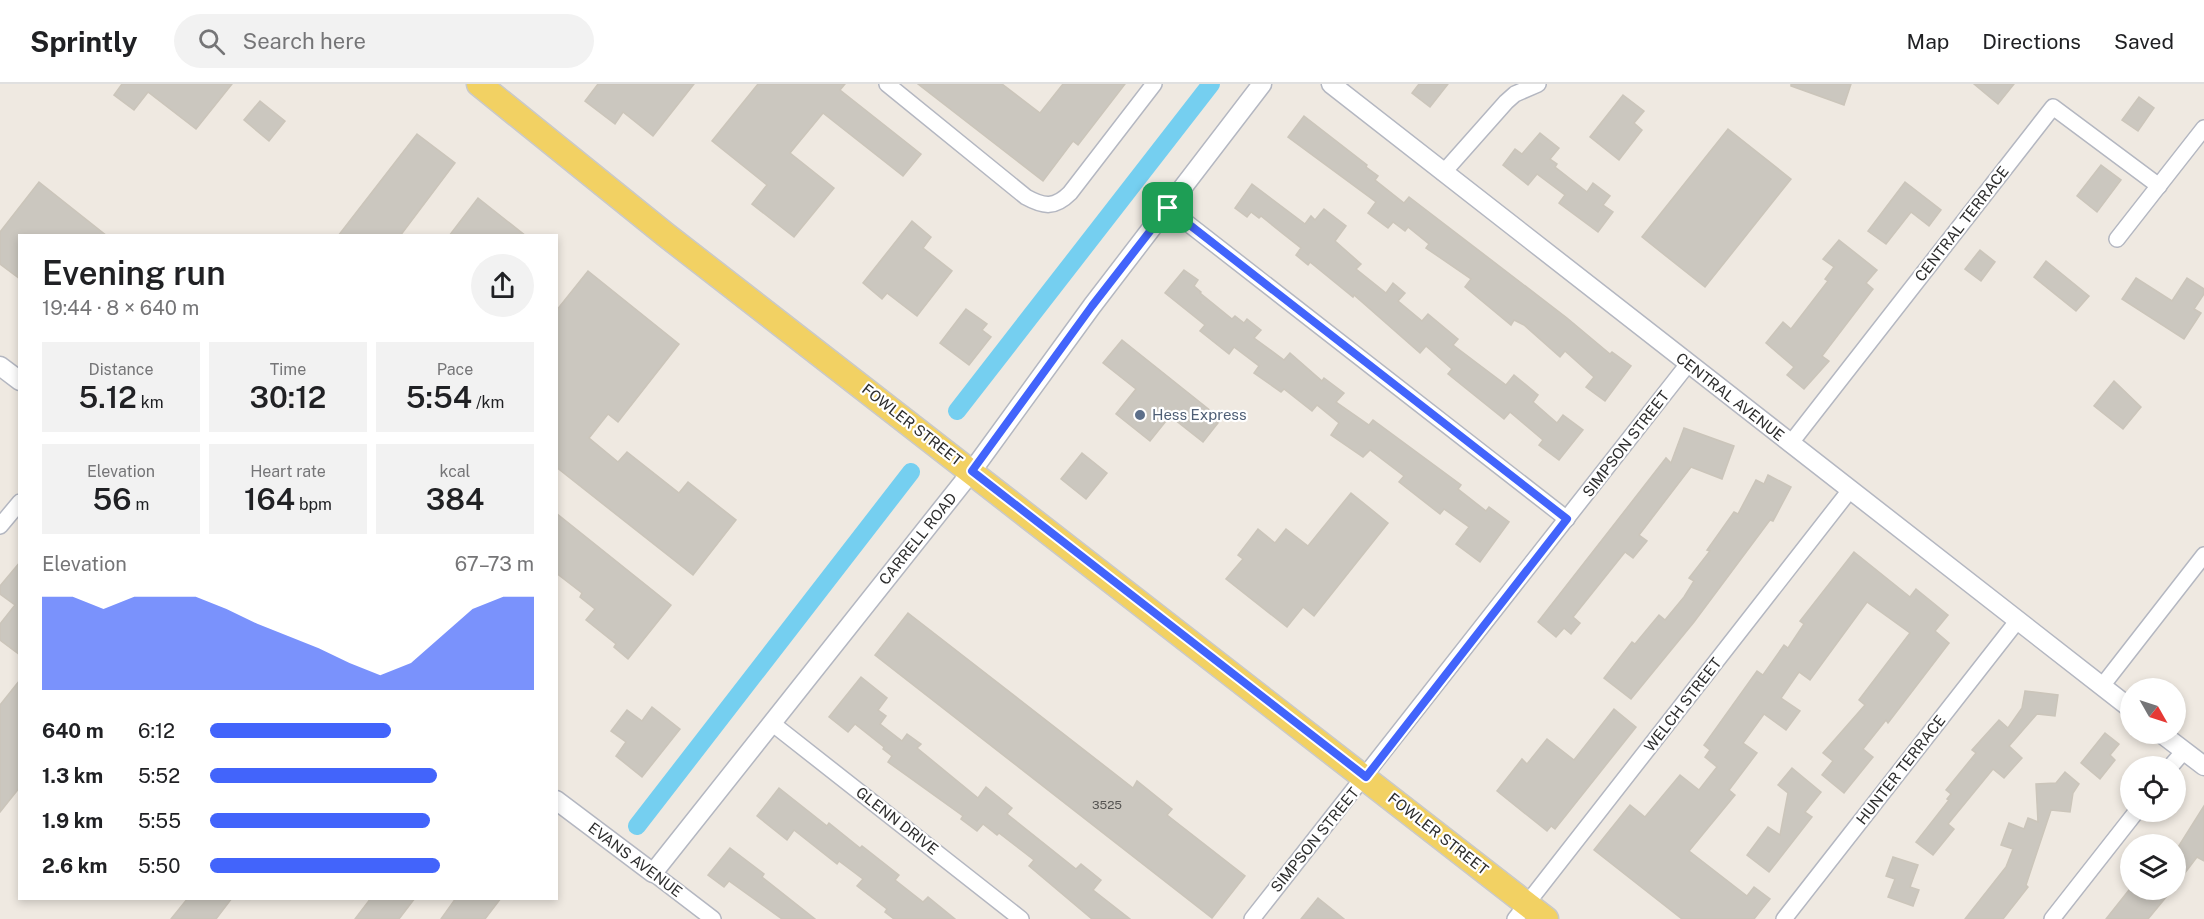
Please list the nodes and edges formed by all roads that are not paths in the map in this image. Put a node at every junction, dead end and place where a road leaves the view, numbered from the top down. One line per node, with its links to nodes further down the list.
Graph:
1 (479, 84): 16 (main road, FOWLER STREET)
2 (887, 84): 3 (street)
3 (1154, 84)
4 (1262, 84): 10 (street, CARRELL ROAD)
5 (1331, 84): 8 (street, CENTRAL AVENUE)
6 (1539, 84): 8 (street)
7 (2204, 128): 9 (street)
8 (1443, 173): 12 (street, CENTRAL AVENUE)
9 (2159, 186): 11 (street); 15 (street, CENTRAL TERRACE)
10 (1168, 208): 16 (street, CARRELL ROAD); 19 (street)
11 (2117, 239)
12 (1688, 364): 15 (street, CENTRAL AVENUE); 19 (street, SIMPSON STREET)
13 (0, 366): 14 (street)
14 (18, 380)
15 (1790, 444): 17 (street, CENTRAL AVENUE)
16 (972, 471): 25 (street, CARRELL ROAD); 30 (main road, FOWLER STREET)
17 (1850, 490): 22 (street, CENTRAL AVENUE); 34 (street, WELCH STREET)
18 (18, 504): 20 (street)
19 (1567, 519): 30 (street, SIMPSON STREET)
20 (0, 526)
21 (2204, 555): 23 (street)
22 (2018, 620): 23 (street, CENTRAL AVENUE); 39 (street, HUNTER TERRACE)
23 (2102, 686): 24 (street, CENTRAL AVENUE)
24 (2120, 700)
25 (773, 724): 33 (street, CARRELL ROAD); 36 (street, GLENN DRIVE)
26 (2176, 744): 27 (street)
27 (2184, 750): 28 (street); 29 (street)
28 (2179, 756)
29 (2204, 766)
30 (1366, 777): 34 (main road, FOWLER STREET); 37 (street, SIMPSON STREET)
31 (558, 802): 33 (street, EVANS AVENUE)
32 (2128, 822): 40 (street)
33 (653, 873): 35 (street, EVANS AVENUE)
34 (1521, 911): 38 (main road, FOWLER STREET)
35 (713, 919)
36 (1021, 919)
37 (1252, 919)
38 (1546, 919)
39 (1784, 919)
40 (2052, 919)

